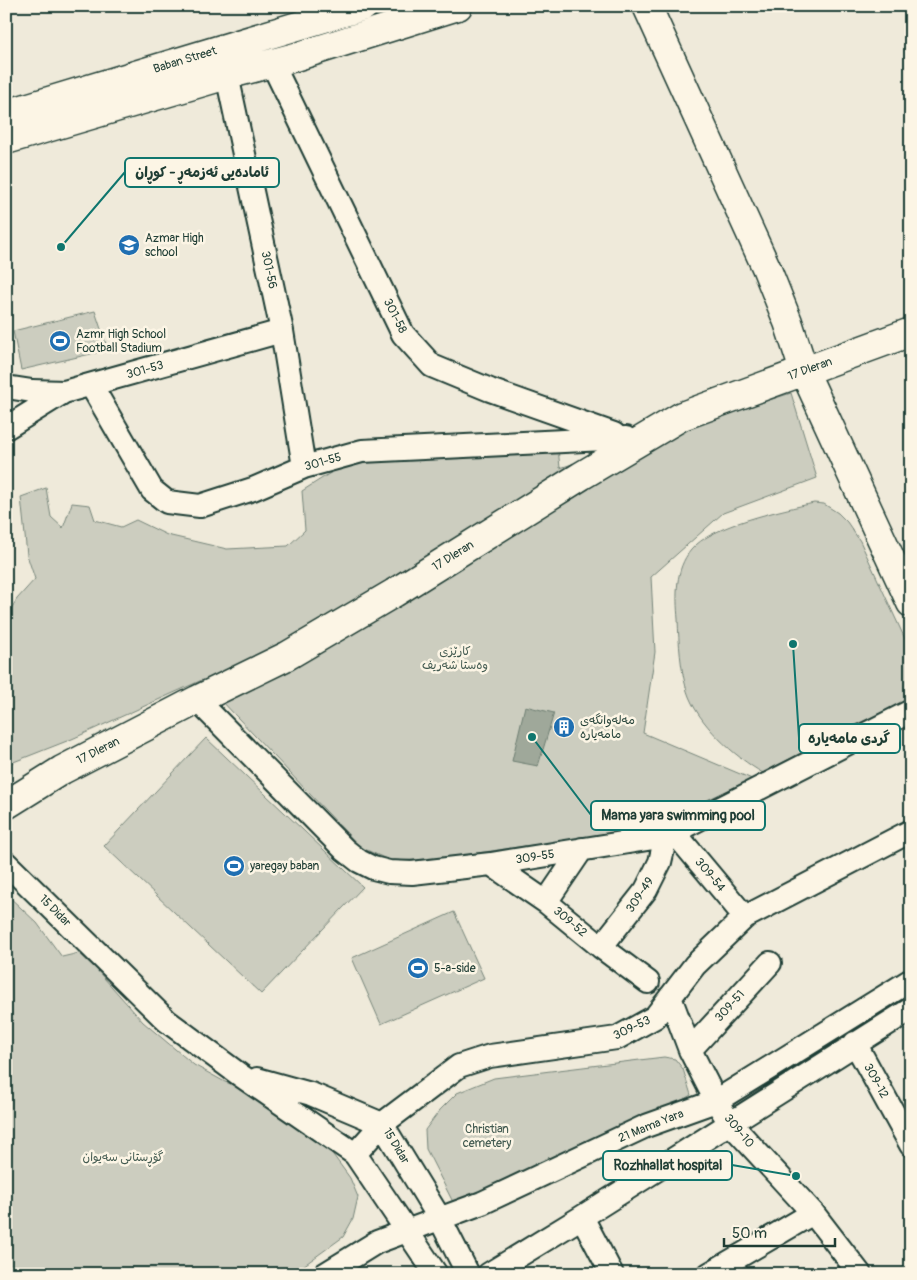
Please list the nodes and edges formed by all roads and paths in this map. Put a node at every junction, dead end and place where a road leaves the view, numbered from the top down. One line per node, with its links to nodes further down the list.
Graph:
1 (364, 6): 6 (main road, Baban Street)
2 (458, 6): 4 (main road)
3 (647, 6): 10 (main road)
4 (272, 63): 5 (main road); 15 (street, 301-58)
5 (227, 75): 7 (main road); 8 (street, 301-56)
6 (6, 114)
7 (6, 140)
8 (282, 331): 11 (street, 301-53); 16 (street, 301-56)
9 (911, 332): 10 (main road, 17 Dleran)
10 (804, 371): 15 (main road, 17 Dleran); 17 (main road)
11 (91, 385): 13 (street, 301-53); 16 (street, 301-55)
12 (6, 387): 13 (street, 301-53)
13 (64, 392): 14 (street)
14 (6, 428)
15 (632, 440): 16 (street, 301-55); 18 (main road, 17 Dleran)
16 (304, 467)
17 (911, 603)
18 (197, 700): 20 (main road, 17 Dleran); 25 (street, 309-55)
19 (911, 712): 22 (street, 309-55)
20 (6, 805)
21 (911, 831): 27 (street, 309-53)
22 (670, 834): 23 (street, 309-55); 27 (street, 309-54); 28 (street, 309-49)
23 (582, 849): 25 (street, 309-55); 26 (street)
24 (6, 863): 36 (street, 15 Didar)
25 (491, 864): 26 (street, 309-52)
26 (546, 902): 28 (street, 309-52)
27 (745, 917): 32 (street, 309-53)
28 (600, 947): 31 (street, 309-52)
29 (770, 963): 35 (street, 309-51)
30 (911, 980): 37 (street, 21 Mama Yara)
31 (648, 982)
32 (670, 997): 35 (street); 39 (street, 309-53)
33 (911, 1009): 34 (street)
34 (855, 1043): 38 (street); 40 (street, 309-12)
35 (690, 1050): 37 (street)
36 (240, 1075): 39 (street, 15 Didar); 41 (street, 15 Didar)
37 (716, 1101): 38 (street, 309-10); 44 (street, 21 Mama Yara)
38 (730, 1123): 42 (street, 309-10); 43 (street)
39 (382, 1124): 41 (street, 309-53); 44 (street, 15 Didar)
40 (911, 1145)
41 (354, 1154): 45 (street, 15 Didar)
42 (813, 1212): 51 (street); 52 (street, 309-10)
43 (582, 1217): 49 (street); 50 (street)
44 (440, 1219): 45 (street, 21 Mama Yara); 48 (street, 15 Didar)
45 (406, 1231): 46 (street, 21 Mama Yara); 47 (street, 15 Didar)
46 (325, 1274)
47 (436, 1274)
48 (468, 1274)
49 (489, 1274)
50 (612, 1274)
51 (709, 1274)
52 (860, 1274)

